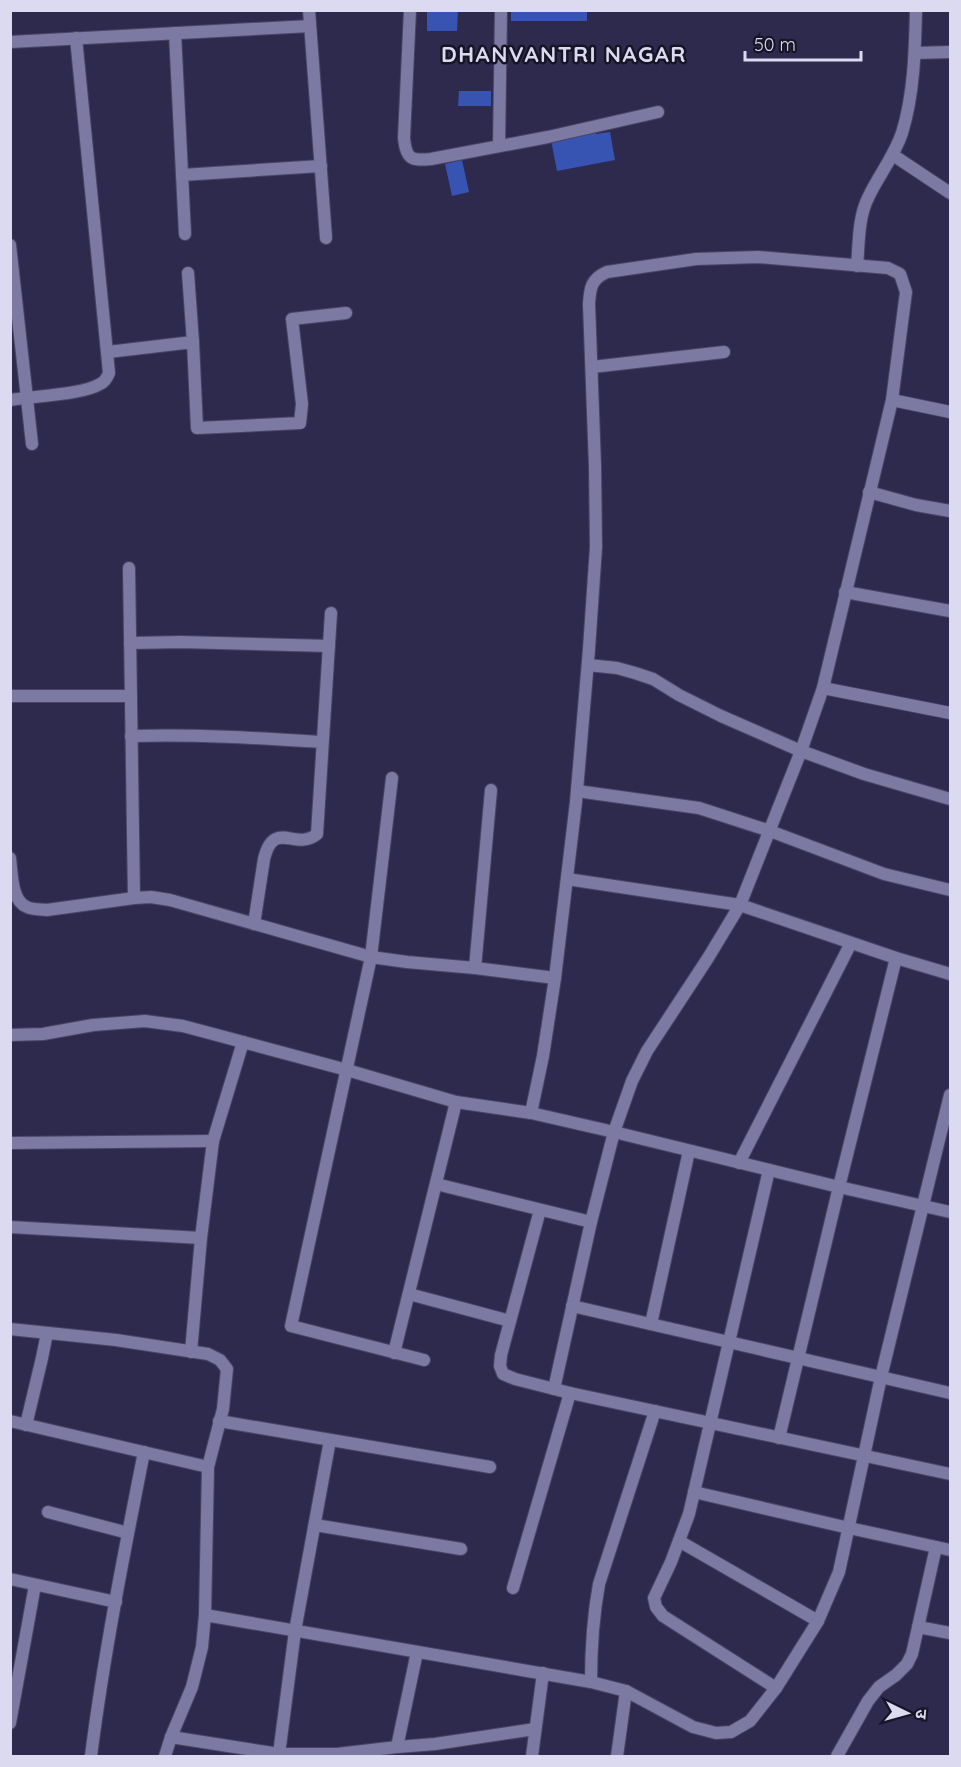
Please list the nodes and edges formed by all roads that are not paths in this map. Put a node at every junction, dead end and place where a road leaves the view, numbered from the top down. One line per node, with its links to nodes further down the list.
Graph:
1 (309, 10): 5 (street)
2 (410, 10): 12 (street)
3 (501, 10): 12 (street)
4 (916, 10): 10 (street)
5 (310, 26): 6 (street); 14 (street)
6 (175, 33): 7 (street); 15 (street)
7 (76, 38): 8 (street); 25 (street)
8 (10, 42)
9 (951, 52): 10 (street)
10 (915, 53): 13 (street)
11 (657, 112): 12 (street)
12 (499, 146)
13 (893, 155): 16 (street); 20 (street)
14 (321, 166): 15 (street); 18 (street)
15 (182, 176): 17 (street)
16 (951, 193)
17 (185, 234)
18 (326, 238)
19 (10, 245): 24 (street)
20 (857, 266): 27 (street); 30 (street)
21 (188, 273): 23 (street)
22 (346, 313): 23 (street)
23 (193, 342): 25 (street)
24 (16, 343): 28 (street)
25 (108, 352): 28 (street)
26 (724, 352): 27 (street)
27 (592, 367): 41 (street)
28 (27, 397): 29 (street); 32 (street)
29 (10, 400)
30 (892, 400): 31 (street); 33 (street)
31 (951, 412)
32 (32, 444)
33 (869, 492): 34 (street); 36 (street)
34 (951, 511)
35 (129, 568): 39 (street)
36 (845, 592): 37 (street); 42 (street)
37 (951, 611)
38 (331, 613): 40 (street)
39 (130, 643): 40 (street); 44 (street)
40 (328, 646): 47 (street)
41 (588, 665): 48 (street); 51 (street)
42 (823, 688): 45 (street); 48 (street)
43 (10, 696): 44 (street)
44 (131, 696): 46 (street)
45 (951, 713)
46 (131, 736): 47 (street); 57 (street)
47 (322, 742): 59 (street)
48 (801, 752): 52 (street); 53 (street)
49 (392, 778): 61 (street)
50 (491, 790): 63 (street)
51 (577, 791): 53 (street); 55 (street)
52 (951, 799)
53 (770, 831): 56 (street); 58 (street)
54 (10, 858): 57 (street)
55 (567, 879): 58 (street); 65 (street)
56 (951, 890)
57 (134, 898): 59 (street)
58 (740, 904): 60 (street); 72 (street)
59 (254, 924): 61 (street)
60 (851, 943): 62 (street); 76 (street)
61 (371, 957): 63 (street); 68 (street)
62 (896, 958): 64 (street); 79 (street)
63 (475, 968): 65 (street)
64 (951, 974)
65 (555, 978): 71 (street)
66 (10, 1035): 67 (street)
67 (243, 1042): 68 (street); 73 (street)
68 (347, 1070): 70 (street); 94 (street)
69 (951, 1095): 80 (street)
70 (456, 1102): 71 (street); 78 (street)
71 (531, 1113): 72 (street)
72 (614, 1132): 75 (street); 83 (street)
73 (213, 1141): 74 (street); 85 (street)
74 (10, 1143)
75 (689, 1151): 76 (street); 89 (street)
76 (739, 1163): 77 (street)
77 (769, 1170): 79 (street); 92 (street)
78 (436, 1185): 81 (street); 86 (street)
79 (839, 1187): 80 (street); 95 (street)
80 (924, 1206): 82 (street); 97 (street)
81 (540, 1210): 83 (street); 88 (street)
82 (951, 1212)
83 (591, 1222): 87 (street)
84 (10, 1227): 85 (street)
85 (201, 1238): 93 (street)
86 (409, 1293): 88 (street); 94 (street)
87 (572, 1306): 89 (street); 98 (street)
88 (510, 1321): 98 (street)
89 (651, 1324): 92 (street)
90 (10, 1329): 91 (street)
91 (47, 1333): 93 (street); 105 (street)
92 (729, 1342): 95 (street); 104 (street)
93 (191, 1352): 103 (street)
94 (394, 1353): 96 (street)
95 (797, 1358): 97 (street); 106 (street)
96 (424, 1360)
97 (881, 1377): 100 (street); 109 (street)
98 (554, 1389): 99 (street)
99 (570, 1393): 101 (street); 124 (street)
100 (951, 1393)
101 (655, 1411): 104 (street); 133 (street)
102 (10, 1421): 105 (street)
103 (219, 1421): 107 (street); 110 (street)
104 (710, 1423): 106 (street); 113 (street)
105 (26, 1425): 108 (street)
106 (779, 1438): 109 (street)
107 (330, 1440): 111 (street); 115 (street)
108 (144, 1452): 110 (street); 117 (street)
109 (865, 1456): 112 (street); 116 (street)
110 (208, 1467): 126 (street)
111 (490, 1467)
112 (951, 1474)
113 (694, 1492): 116 (street); 118 (street)
114 (48, 1512): 117 (street)
115 (315, 1525): 120 (street); 129 (street)
116 (849, 1528): 119 (street); 127 (street)
117 (128, 1533): 125 (street)
118 (680, 1541): 127 (street); 134 (street)
119 (936, 1547): 121 (street); 128 (street)
120 (461, 1549)
121 (951, 1550)
122 (10, 1579): 123 (street)
123 (35, 1585): 125 (street); 136 (street)
124 (513, 1588)
125 (116, 1602): 141 (street)
126 (205, 1615): 129 (street); 138 (street)
127 (818, 1621): 134 (street)
128 (918, 1627): 130 (street); 145 (street)
129 (296, 1631): 131 (street); 140 (street)
130 (951, 1633)
131 (417, 1652): 132 (street); 139 (street)
132 (543, 1673): 133 (street); 137 (street)
133 (591, 1682): 135 (street)
134 (776, 1688): 135 (street)
135 (626, 1691): 144 (street)
136 (10, 1723)
137 (535, 1730): 139 (street); 143 (street)
138 (171, 1737): 140 (street); 142 (street)
139 (397, 1747): 140 (street)
140 (279, 1754)
141 (91, 1756)
142 (165, 1756)
143 (532, 1756)
144 (617, 1756)
145 (837, 1756)

